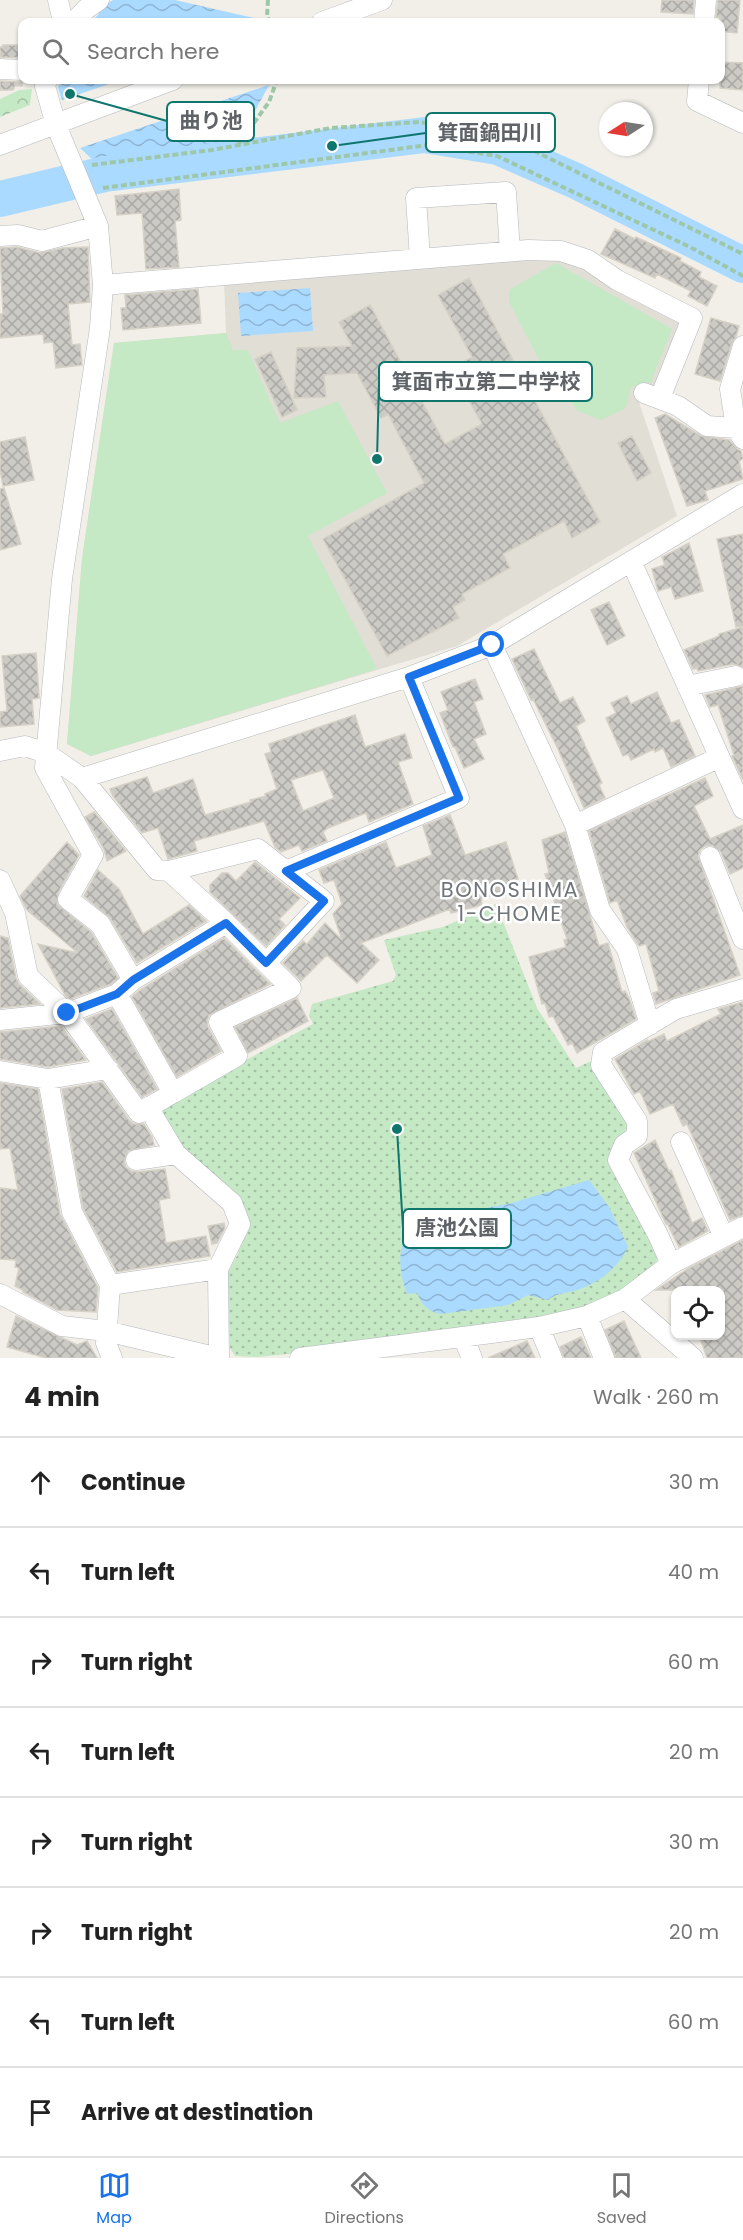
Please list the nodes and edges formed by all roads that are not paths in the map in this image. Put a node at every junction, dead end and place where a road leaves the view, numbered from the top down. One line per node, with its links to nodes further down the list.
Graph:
1 (58, 0): 5 (street)
2 (99, 0): 6 (street)
3 (382, 0): 7 (street)
4 (706, 0): 8 (street)
5 (62, 18)
6 (78, 18)
7 (333, 18)
8 (704, 18)
9 (0, 69): 10 (street)
10 (18, 70)
11 (46, 84): 15 (street)
12 (162, 84): 15 (street)
13 (699, 84): 14 (street)
14 (743, 123)
15 (56, 124): 16 (street); 17 (street)
16 (0, 145)
17 (98, 226): 18 (street); 21 (street)
18 (0, 236)
19 (510, 251): 20 (street); 20 (street); 23 (street)
20 (420, 259): 21 (street)
21 (103, 285): 31 (street)
22 (743, 346): 23 (street)
23 (740, 434)
24 (743, 494): 25 (street)
25 (631, 561): 26 (street); 29 (street)
26 (492, 645): 28 (street); 35 (street)
27 (736, 676): 29 (street)
28 (409, 677): 33 (street); 38 (street)
29 (687, 686): 32 (street)
30 (0, 751): 31 (street)
31 (46, 753): 33 (street); 43 (street)
32 (718, 758): 34 (street); 35 (street)
33 (82, 778): 37 (street)
34 (743, 809)
35 (576, 825): 48 (street)
36 (710, 857): 41 (street)
37 (169, 871): 38 (street); 40 (street)
38 (286, 871): 42 (street)
39 (0, 880): 46 (street)
40 (226, 923): 42 (street); 43 (street)
41 (743, 939)
42 (266, 963): 52 (street)
43 (133, 980): 45 (street)
44 (743, 988): 48 (street)
45 (117, 994): 46 (street); 52 (street)
46 (67, 1013): 47 (street); 49 (street)
47 (0, 1020)
48 (650, 1025): 59 (street)
49 (108, 1069): 51 (street); 53 (street)
50 (0, 1071): 51 (street)
51 (48, 1079): 61 (street)
52 (173, 1093): 53 (street)
53 (148, 1107): 55 (street)
54 (681, 1142): 58 (street)
55 (176, 1154): 56 (street); 60 (street)
56 (136, 1160)
57 (743, 1227): 58 (street)
58 (724, 1236): 59 (street)
59 (671, 1264): 63 (street)
60 (218, 1269): 61 (street); 70 (street)
61 (110, 1286): 66 (street)
62 (0, 1294): 66 (street)
63 (625, 1299): 64 (street); 75 (street)
64 (587, 1316): 65 (street); 74 (street)
65 (539, 1327): 67 (street); 73 (street)
66 (106, 1331): 69 (street); 70 (street)
67 (463, 1337): 68 (street); 72 (street)
68 (399, 1352): 71 (street)
69 (112, 1358)
70 (219, 1358)
71 (300, 1358)
72 (472, 1358)
73 (552, 1358)
74 (604, 1358)
75 (693, 1358)

